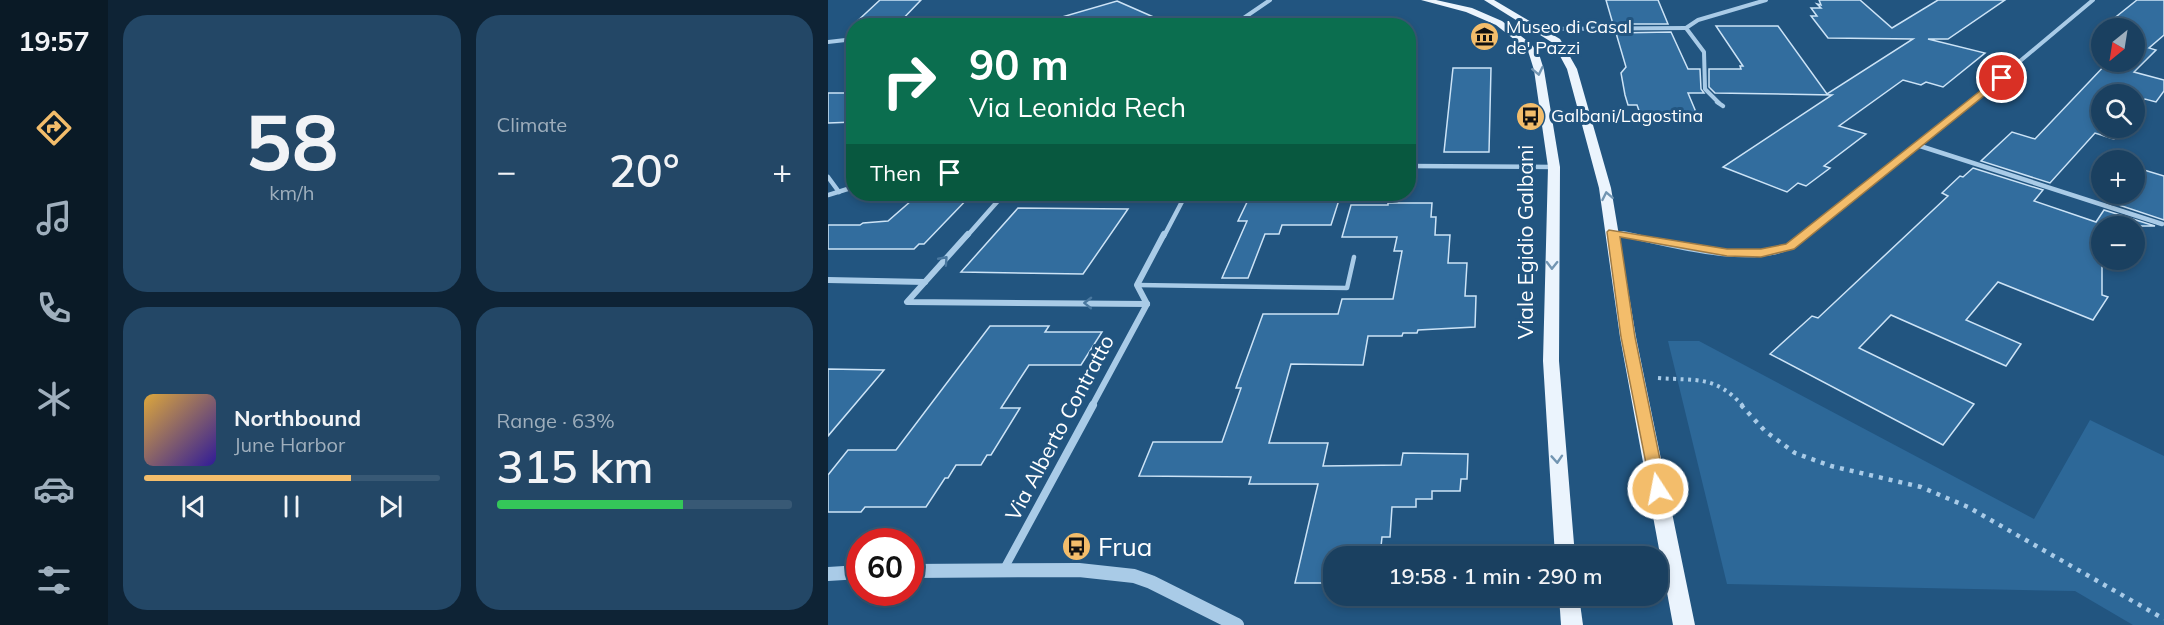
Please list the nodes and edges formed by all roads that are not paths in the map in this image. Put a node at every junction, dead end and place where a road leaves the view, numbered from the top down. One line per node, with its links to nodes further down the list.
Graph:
1 (1270, 0): 6 (street)
2 (1425, 0): 14 (main road, Viale Egidio Galbani, one-way to 14)
3 (1488, 0): 8 (main road)
4 (1766, 0): 7 (street)
5 (2093, 0): 12 (street)
6 (1244, 18)
7 (1686, 28): 8 (street); 11 (street)
8 (1537, 29): 22 (main road, one-way to 8)
9 (846, 40): 10 (street)
10 (828, 42)
11 (1723, 106)
12 (1917, 145): 21 (street); 22 (street)
13 (1416, 166): 14 (street)
14 (1554, 167): 28 (main road, Viale Egidio Galbani, one-way to 28)
15 (828, 177): 17 (street)
16 (846, 190): 17 (street)
17 (839, 192): 18 (street)
18 (828, 195)
19 (998, 201): 25 (street, one-way to 19)
20 (1182, 201): 26 (street)
21 (2162, 224)
22 (1613, 232): 36 (main road)
23 (1354, 257): 26 (lane)
24 (828, 280): 25 (street)
25 (925, 282): 27 (street, one-way to 25)
26 (1137, 285): 27 (street)
27 (1147, 303): 29 (street, Via Alberto Contratto)
28 (1564, 546)
29 (1004, 569): 30 (street); 34 (street)
30 (924, 571)
31 (846, 573): 32 (street)
32 (828, 574)
33 (1570, 606): 35 (main road)
34 (1237, 625)
35 (1572, 625)
36 (1684, 625)

